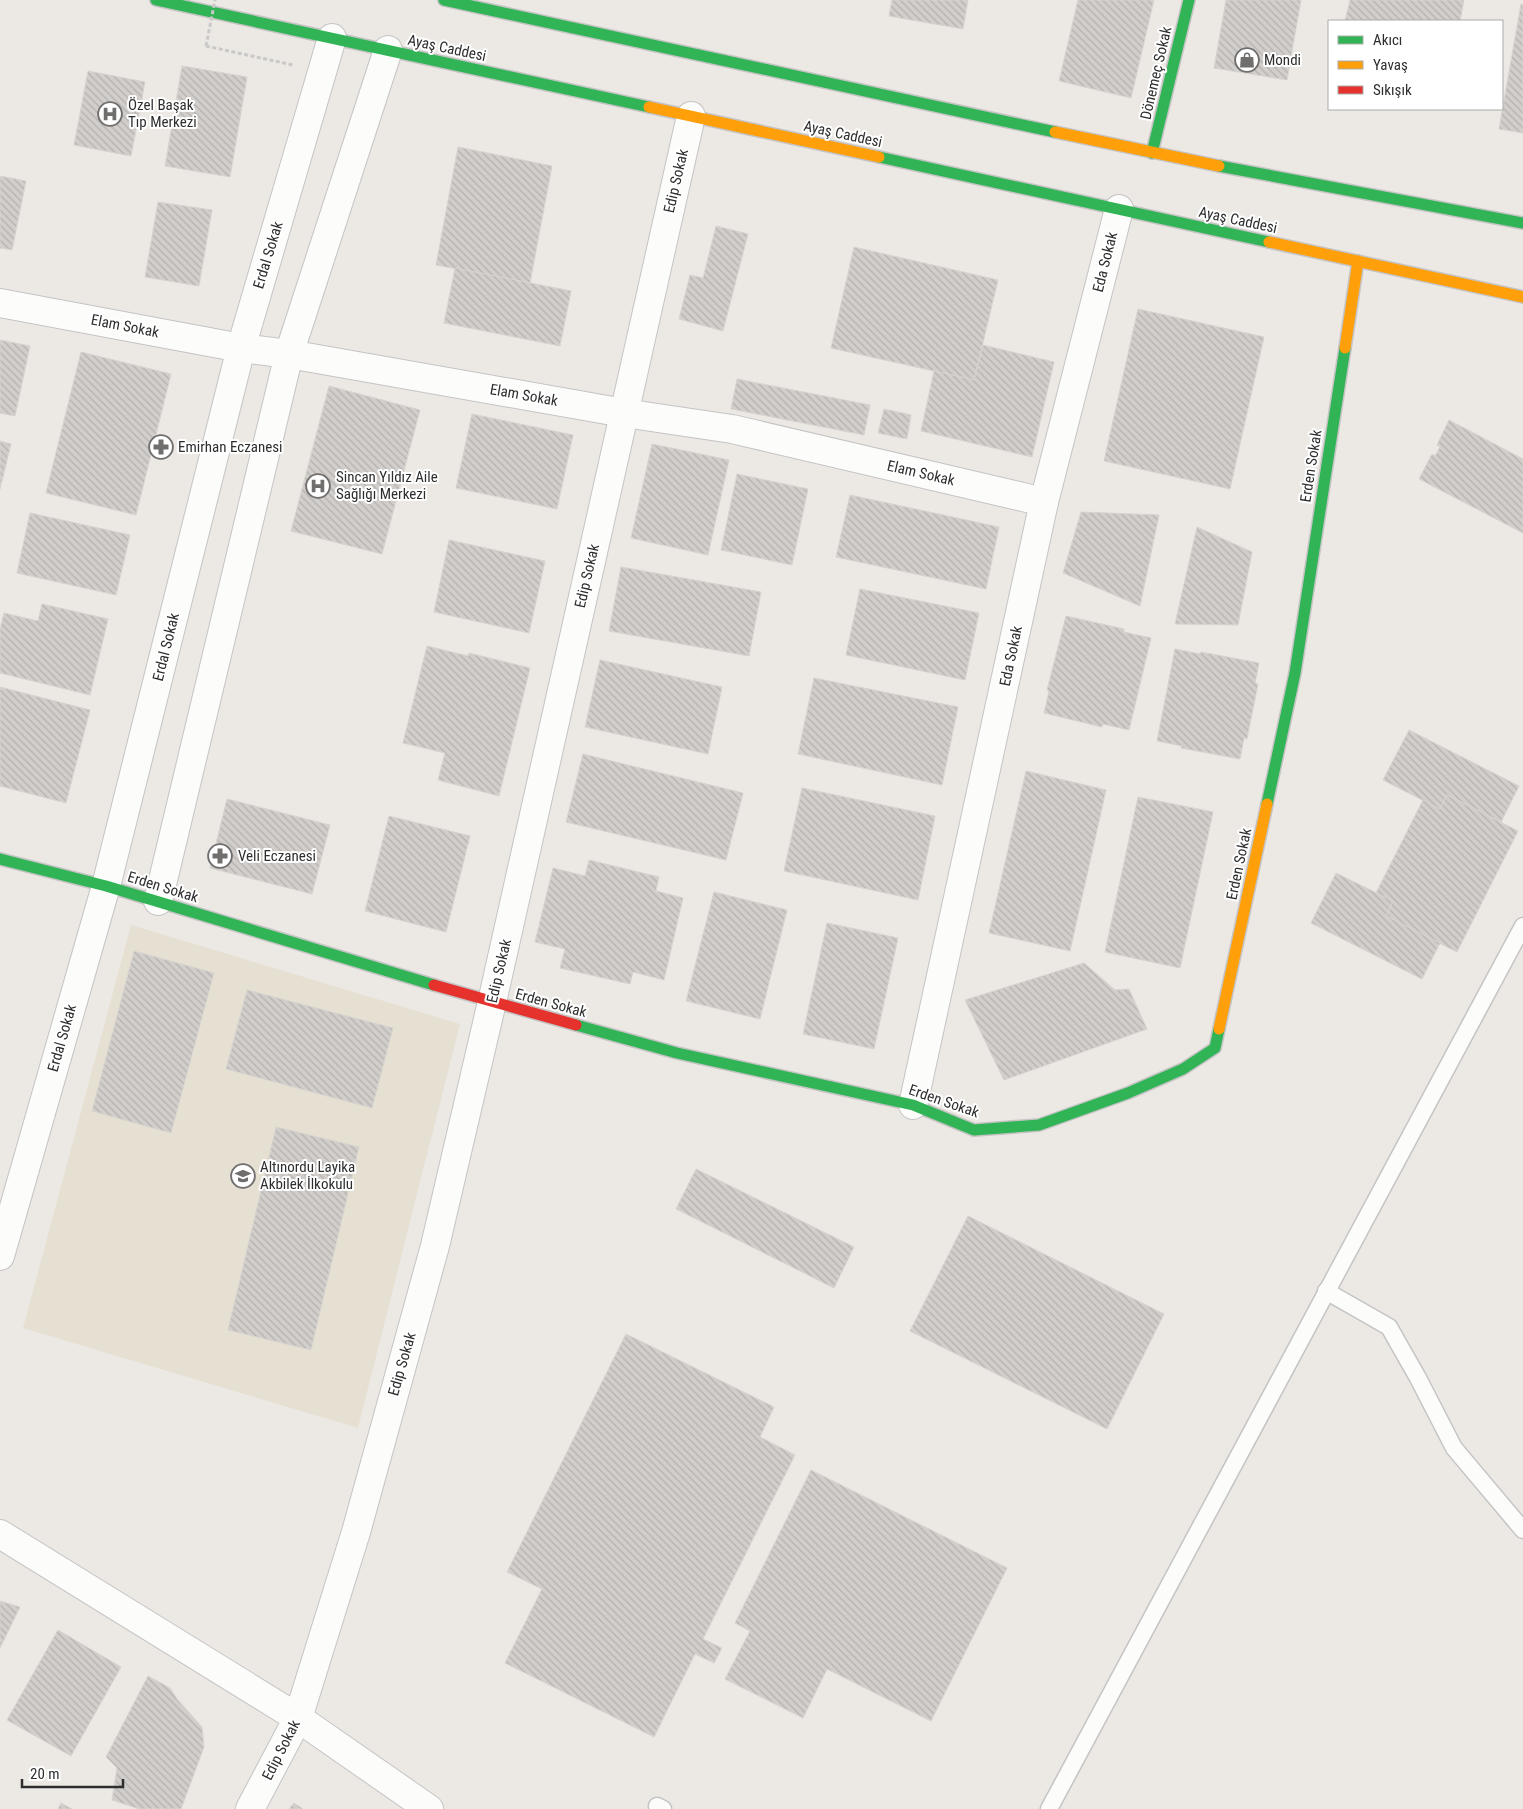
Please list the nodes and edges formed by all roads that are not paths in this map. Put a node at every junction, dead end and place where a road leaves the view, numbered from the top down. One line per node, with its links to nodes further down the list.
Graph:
1 (156, 0): 4 (main road, Ayaş Caddesi)
2 (444, 0): 7 (main road)
3 (1189, 0): 7 (main road, Dönemeç Sokak)
4 (332, 38): 5 (main road, Ayaş Caddesi); 13 (street, Erdal Sokak)
5 (388, 50): 6 (main road, Ayaş Caddesi); 14 (street)
6 (691, 116): 8 (main road, Ayaş Caddesi); 15 (street, Edip Sokak)
7 (1152, 153): 9 (main road)
8 (1119, 209): 10 (main road, Ayaş Caddesi); 16 (street, Eda Sokak)
9 (1523, 223)
10 (1358, 261): 11 (main road, Ayaş Caddesi); 22 (main road, Erden Sokak)
11 (1523, 297)
12 (0, 302): 13 (street, Elam Sokak)
13 (241, 348): 14 (street, Elam Sokak); 18 (street, Erdal Sokak)
14 (289, 354): 15 (street, Elam Sokak); 19 (street)
15 (624, 413): 16 (street, Elam Sokak); 21 (street, Edip Sokak)
16 (1044, 502): 22 (street, Eda Sokak)
17 (0, 859): 18 (main road, Erden Sokak)
18 (106, 886): 19 (main road, Erden Sokak); 23 (street, Erdal Sokak)
19 (158, 901): 21 (main road, Erden Sokak)
20 (1523, 926): 24 (lane)
21 (492, 1002): 22 (main road, Erden Sokak); 27 (street, Edip Sokak)
22 (913, 1104)
23 (0, 1256)
24 (1326, 1291): 25 (lane); 30 (lane)
25 (1523, 1530)
26 (0, 1534): 27 (street)
27 (298, 1718): 28 (street, Edip Sokak); 29 (street)
28 (250, 1809)
29 (429, 1809)
30 (1049, 1809)

